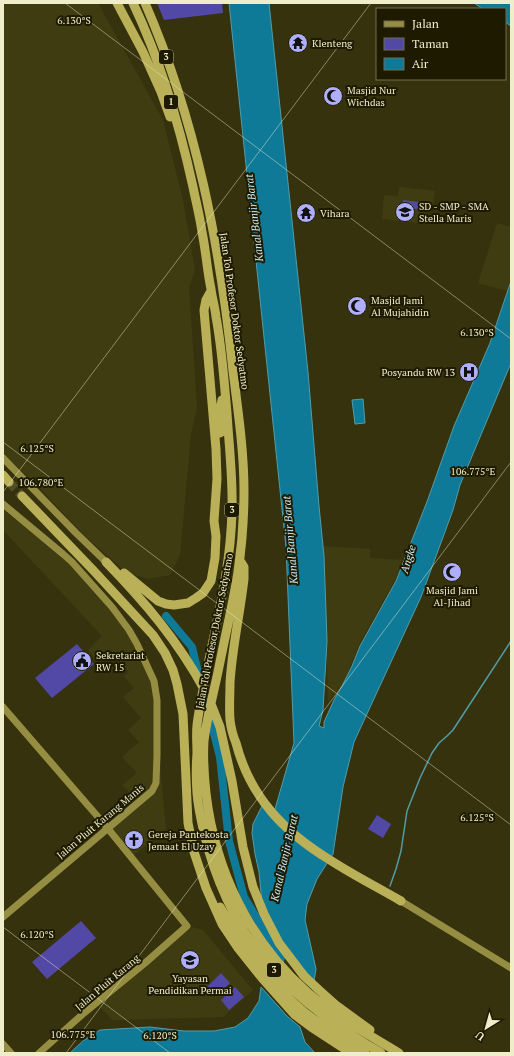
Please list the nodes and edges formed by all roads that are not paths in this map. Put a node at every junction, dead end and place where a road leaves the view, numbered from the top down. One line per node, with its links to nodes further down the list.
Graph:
1 (117, 3): 4 (highway)
2 (133, 3): 4 (highway, 1)
3 (146, 4): 11 (highway, Jalan Tol Profesor Doktor Sedyatmo / 3)
4 (189, 171): 5 (highway, Jalan Tol Profesor Doktor Sedyatmo / 3)
5 (211, 291): 6 (highway, Jalan Tol Profesor Doktor Sedyatmo / 3); 10 (highway)
6 (225, 397): 10 (highway); 14 (highway, Jalan Tol Profesor Doktor Sedyatmo / 3)
7 (3, 458): 12 (street)
8 (22, 496): 24 (highway)
9 (3, 504): 15 (street, Jalan Pluit Karang Manis)
10 (216, 536): 12 (highway)
11 (240, 560): 16 (highway); 19 (highway, Jalan Tol Profesor Doktor Sedyatmo / 3)
12 (106, 562): 19 (highway)
13 (3, 707): 15 (street)
14 (197, 727): 21 (highway, Jalan Tol Profesor Doktor Sedyatmo / 3); 25 (highway, Jalan Tol Profesor Doktor Sedyatmo / 3)
15 (108, 828): 17 (street, Jalan Pluit Karang Manis); 23 (street, Jalan Pluit Karang)
16 (401, 902): 18 (street)
17 (3, 917)
18 (511, 968)
19 (334, 1009): 21 (highway)
20 (3, 1044): 22 (street)
21 (382, 1049): 26 (highway, Jalan Tol Profesor Doktor Sedyatmo / 3)
22 (11, 1053)
23 (39, 1053)
24 (351, 1053)
25 (365, 1053)
26 (399, 1053)

